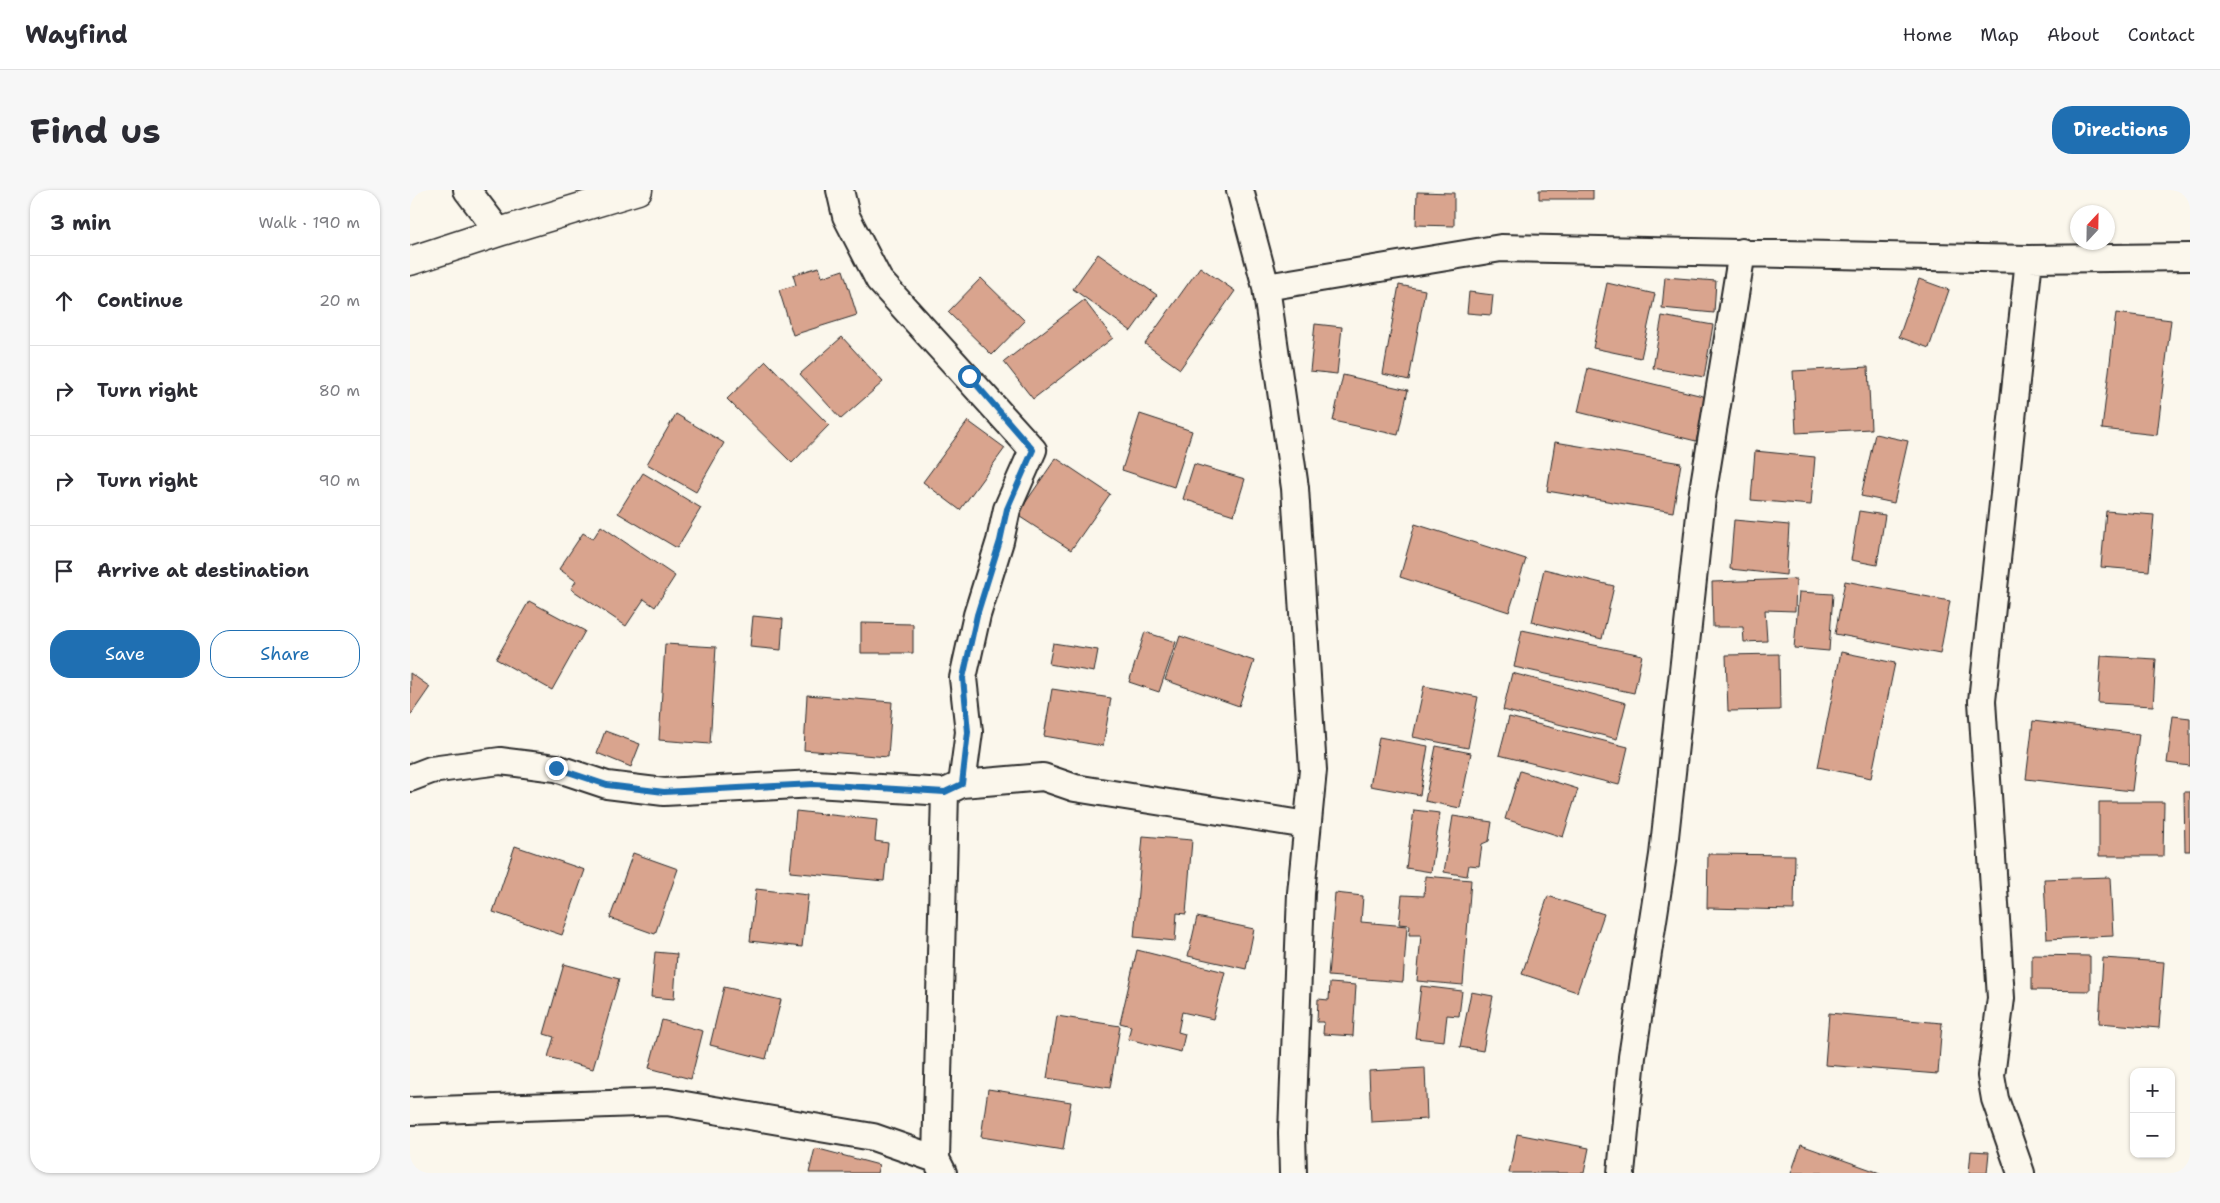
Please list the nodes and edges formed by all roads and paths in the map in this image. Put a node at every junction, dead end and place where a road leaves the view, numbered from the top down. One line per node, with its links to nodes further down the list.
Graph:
1 (467, 190): 5 (street)
2 (638, 190): 5 (street)
3 (840, 190): 12 (street)
4 (1240, 190): 10 (street)
5 (499, 232): 9 (street)
6 (1742, 252): 8 (street); 10 (street); 17 (street)
7 (2190, 258): 8 (street)
8 (2029, 260): 18 (street)
9 (410, 262)
10 (1266, 287): 13 (street)
11 (410, 778): 12 (street)
12 (954, 788): 13 (street); 15 (street)
13 (1307, 824): 16 (street)
14 (410, 1111): 15 (street)
15 (940, 1166)
16 (1293, 1173)
17 (1621, 1173)
18 (2021, 1173)

